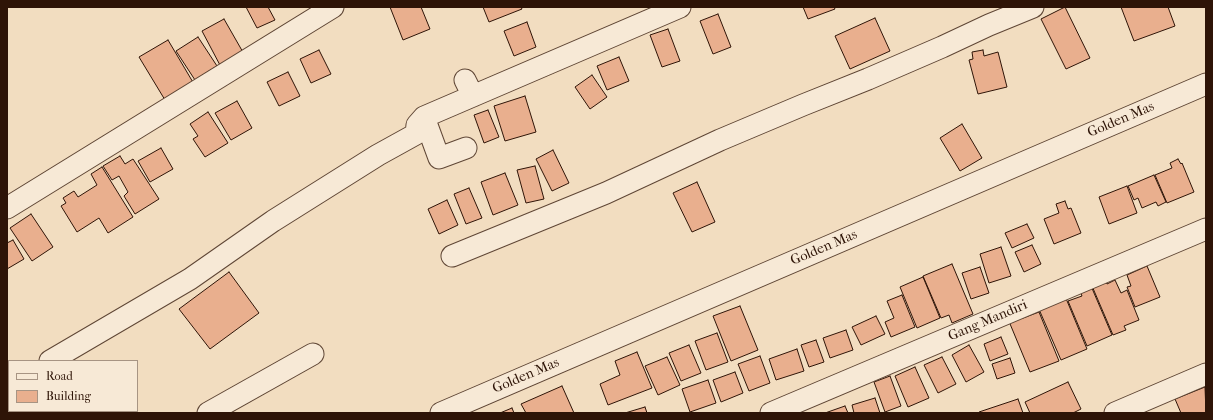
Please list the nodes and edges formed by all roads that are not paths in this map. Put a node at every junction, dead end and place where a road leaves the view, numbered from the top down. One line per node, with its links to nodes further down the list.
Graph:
1 (333, 7): 7 (street)
2 (680, 7): 5 (street)
3 (1033, 7): 9 (street)
4 (1206, 84): 14 (street, Golden Mas)
5 (424, 117): 6 (street); 11 (street)
6 (466, 148)
7 (7, 208)
8 (1206, 229): 15 (street, Gang Mandiri)
9 (452, 256)
10 (312, 354): 13 (street)
11 (52, 360)
12 (1206, 374): 16 (street)
13 (208, 413)
14 (442, 413)
15 (771, 413)
16 (1115, 413)

